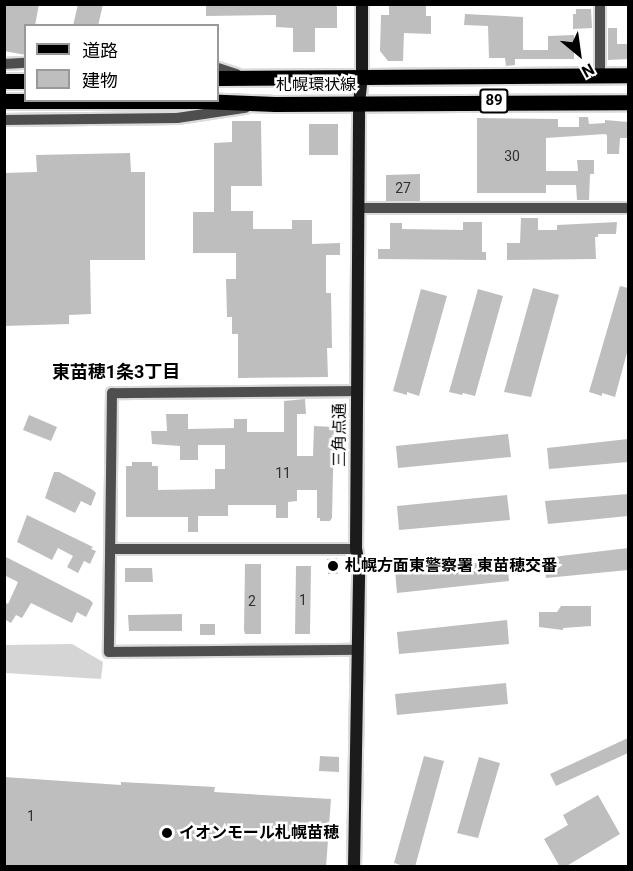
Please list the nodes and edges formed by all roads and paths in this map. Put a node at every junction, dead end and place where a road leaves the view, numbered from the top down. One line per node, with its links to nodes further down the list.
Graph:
1 (362, 4): 9 (street, 三角点通)
2 (600, 4): 6 (street)
3 (24, 63): 4 (street)
4 (4, 64)
5 (219, 68): 8 (street)
6 (600, 75): 7 (main road, 札幌環状線 / 89); 9 (main road, 札幌環状線 / 89)
7 (628, 75)
8 (247, 77): 9 (main road, 札幌環状線 / 89); 10 (main road, 札幌環状線 / 89)
9 (362, 77): 18 (street, 三角点通)
10 (219, 78)
11 (4, 81): 12 (main road)
12 (24, 81)
13 (4, 101): 14 (main road, 札幌環状線 / 89)
14 (24, 101)
15 (219, 102): 17 (main road, 札幌環状線 / 89)
16 (628, 102): 18 (main road, 札幌環状線 / 89)
17 (275, 104): 18 (main road, 札幌環状線 / 89); 19 (street)
18 (359, 104): 20 (street, 三角点通)
19 (4, 120)
20 (358, 208): 21 (street); 22 (street, 三角点通)
21 (628, 208)
22 (357, 391): 23 (street); 24 (street, 三角点通)
23 (111, 549): 24 (street); 25 (street)
24 (356, 549): 25 (street, 三角点通)
25 (357, 650): 26 (street, 三角点通)
26 (354, 867)

